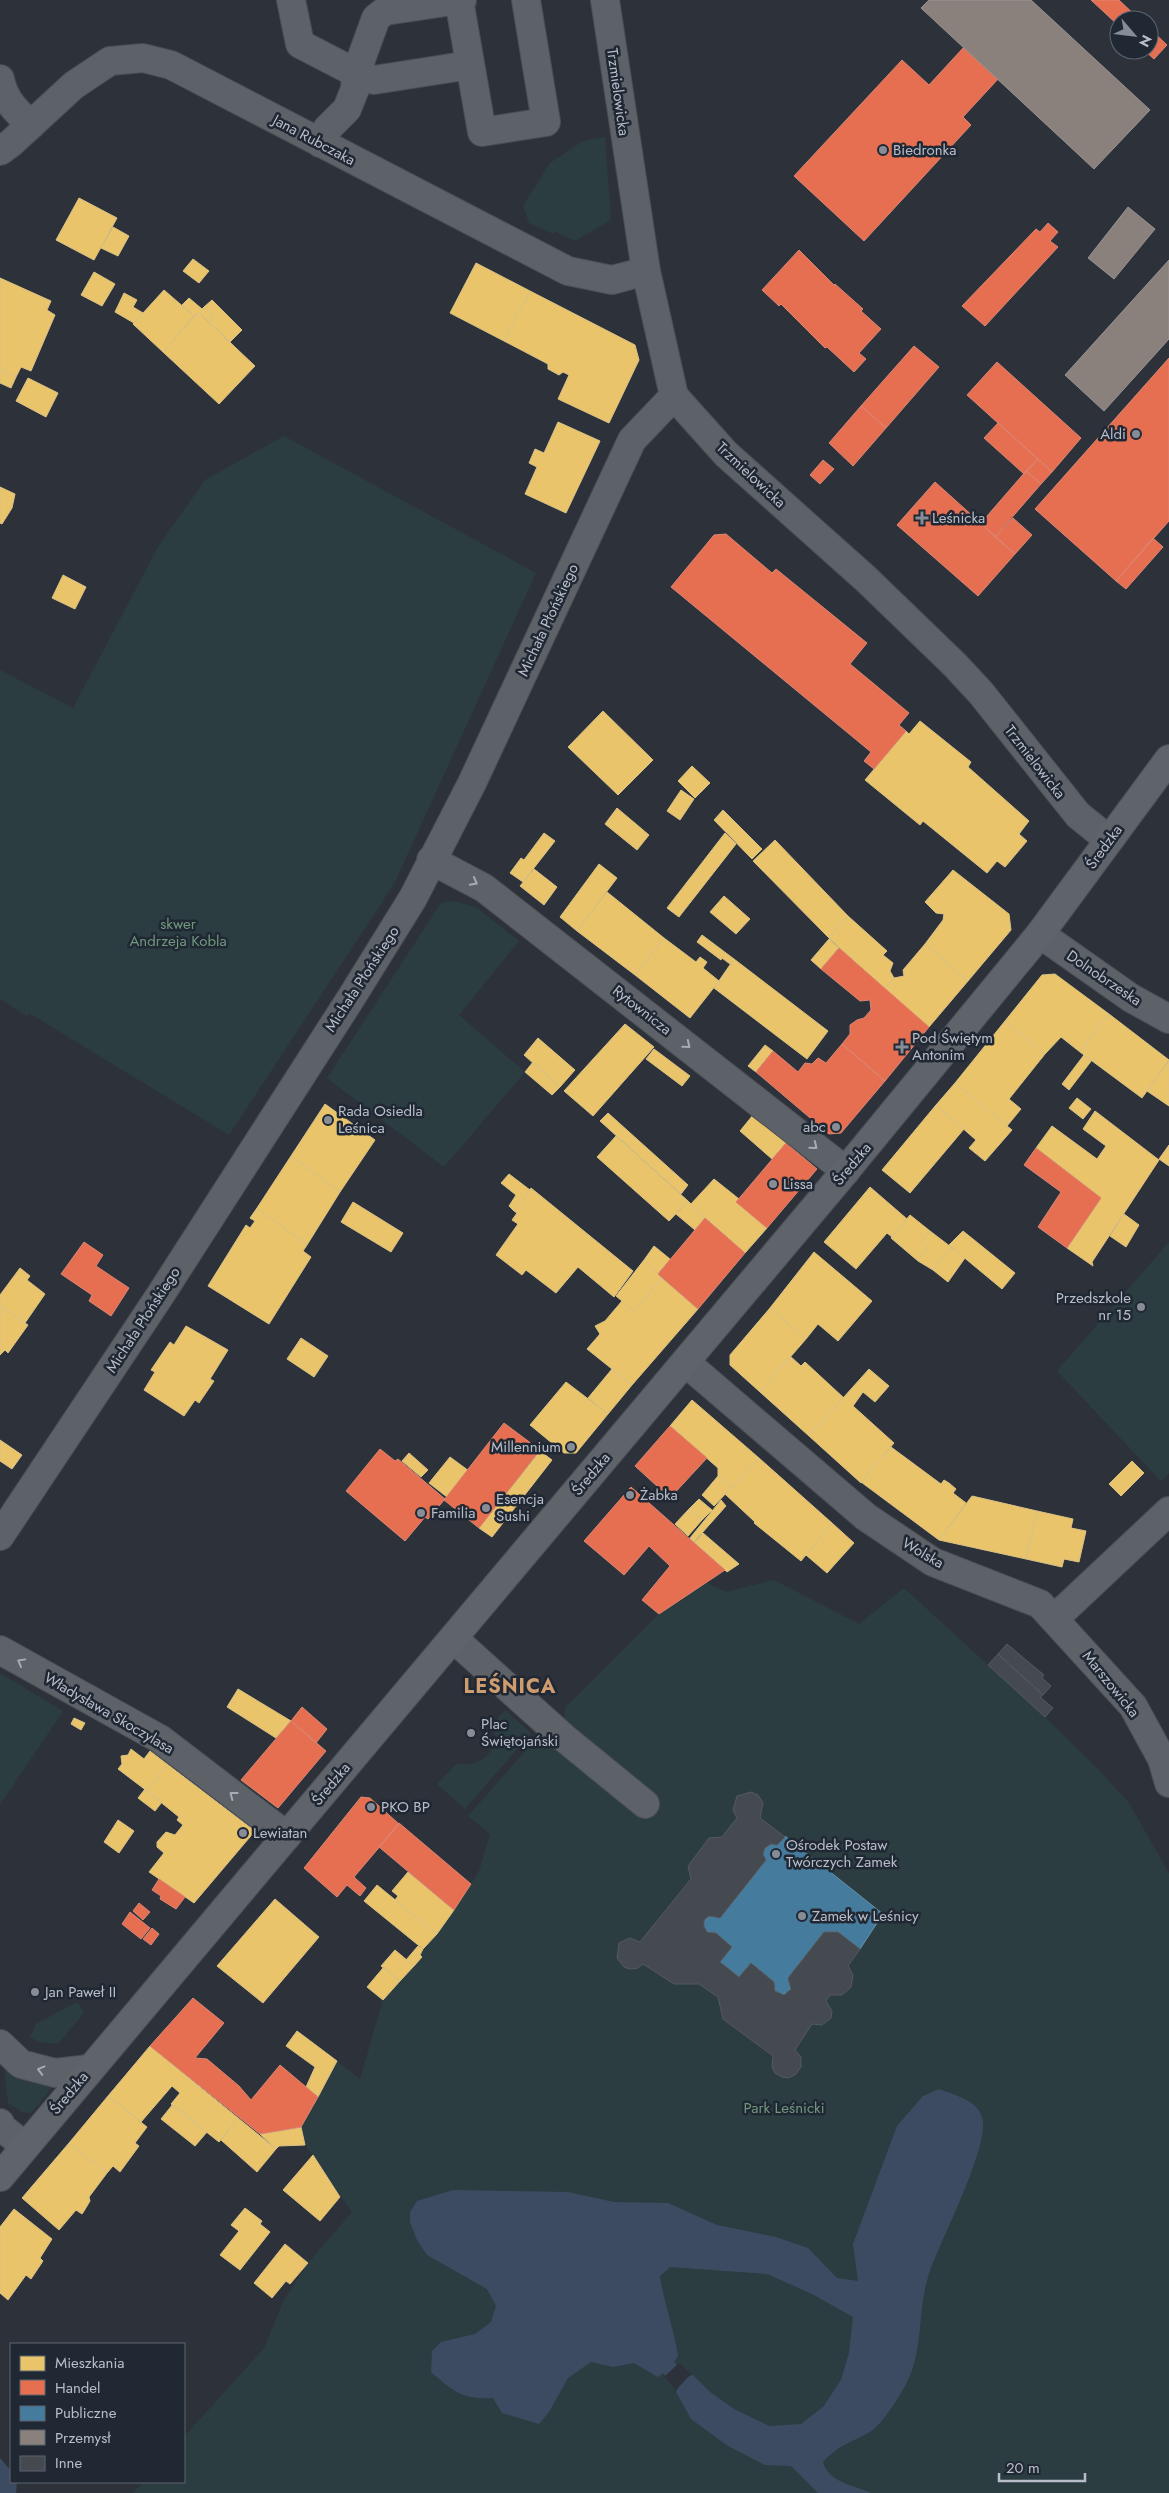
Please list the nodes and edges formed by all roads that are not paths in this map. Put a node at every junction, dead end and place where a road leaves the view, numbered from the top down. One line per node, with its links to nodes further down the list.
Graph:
1 (291, 0): 6 (street)
2 (460, 0): 5 (street); 6 (street)
3 (526, 0): 5 (street)
4 (605, 0): 11 (street, Trzmielowicka)
5 (470, 65): 6 (street)
6 (356, 73): 9 (street)
7 (0, 79): 8 (street)
8 (31, 125): 9 (street, Jana Rubczaka); 10 (street, Jana Rubczaka)
9 (324, 136): 11 (street, Jana Rubczaka)
10 (0, 151)
11 (646, 271): 12 (street, Trzmielowicka)
12 (674, 396): 14 (street, Trzmielowicka); 15 (street, Michała Płońskiego)
13 (1169, 759): 14 (main road, Średzka)
14 (1109, 840): 16 (main road, Średzka)
15 (431, 860): 18 (street, Rytownicza, one-way to 18); 21 (street, Michała Płońskiego)
16 (1040, 934): 17 (street, Dolnobrzeska); 18 (main road, Średzka)
17 (1169, 1020)
18 (846, 1171): 19 (main road, Średzka)
19 (685, 1362): 22 (street, Wolska); 23 (main road, Średzka)
20 (1169, 1511): 22 (street)
21 (0, 1536)
22 (1054, 1619): 25 (street, Marszowicka)
23 (454, 1639): 26 (street); 27 (main road, Średzka)
24 (0, 1650): 27 (street, Władysława Skoczylasa, one-way to 24)
25 (1169, 1783)
26 (635, 1797)
27 (287, 1836): 29 (main road, Średzka)
28 (0, 2044): 29 (street, one-way to 28)
29 (89, 2069): 32 (main road, Średzka)
30 (0, 2123): 31 (street)
31 (0, 2127): 32 (street)
32 (25, 2146): 33 (main road, Średzka)
33 (0, 2178)

